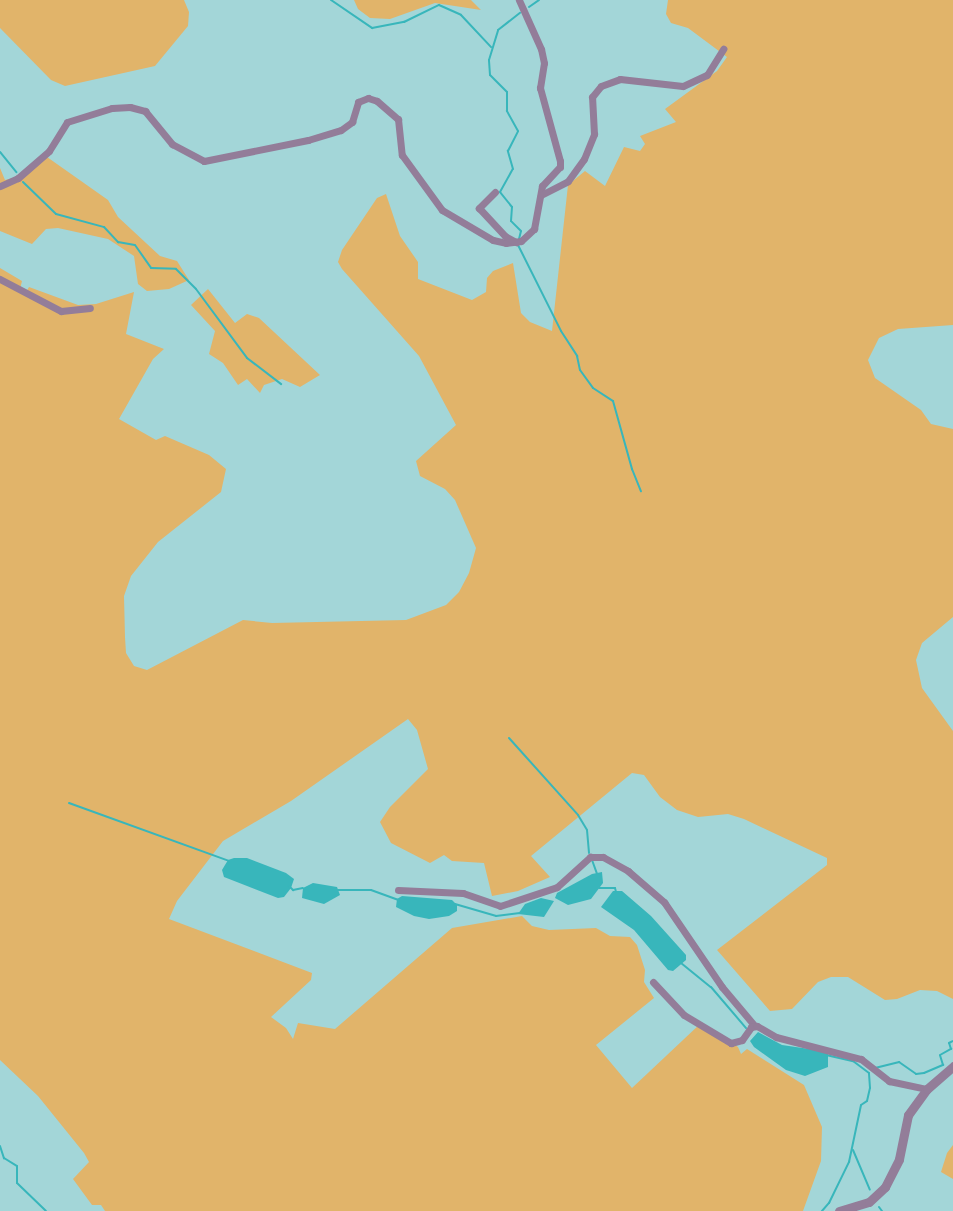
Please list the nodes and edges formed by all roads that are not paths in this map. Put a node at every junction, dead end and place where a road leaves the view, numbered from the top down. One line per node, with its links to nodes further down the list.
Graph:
1 (519, 0): 5 (street)
2 (723, 49): 5 (street)
3 (0, 186): 6 (street)
4 (495, 192): 6 (street)
5 (540, 195): 6 (street)
6 (517, 242)
7 (0, 279): 8 (street)
8 (90, 308)
9 (398, 890): 11 (street)
10 (653, 982): 11 (street)
11 (754, 1025): 13 (street)
12 (953, 1066): 13 (street)
13 (927, 1089): 14 (street)
14 (839, 1211)

